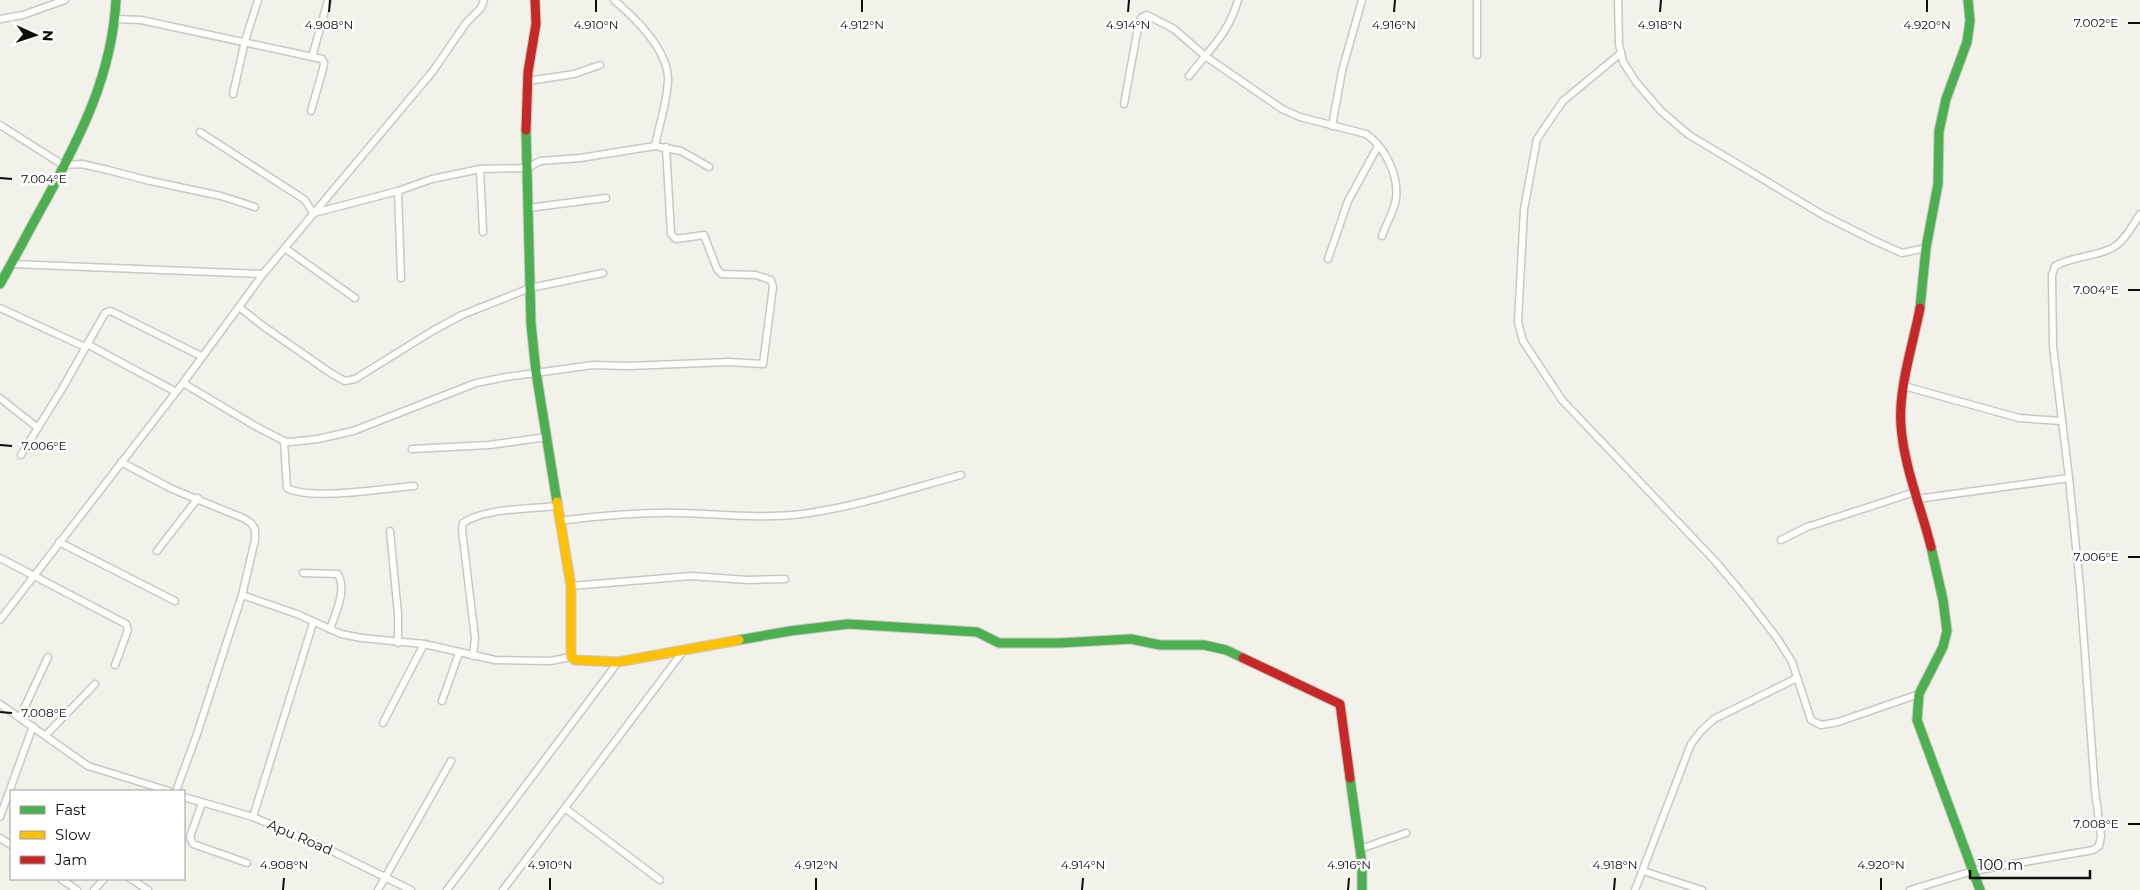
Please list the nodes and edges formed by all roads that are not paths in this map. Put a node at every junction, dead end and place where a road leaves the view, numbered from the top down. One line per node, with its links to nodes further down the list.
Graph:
1 (65, 0): 13 (street)
2 (116, 0): 14 (street)
3 (258, 0): 15 (street)
4 (328, 0): 18 (street)
5 (484, 0): 40 (street)
6 (535, 0): 22 (street)
7 (614, 0): 29 (street)
8 (1238, 0): 19 (street)
9 (1362, 0): 27 (street)
10 (1477, 0): 17 (street)
11 (1618, 0): 16 (street)
12 (1968, 0): 44 (street)
13 (0, 19)
14 (116, 20): 15 (street); 32 (street)
15 (245, 42): 18 (street); 23 (street)
16 (1621, 53): 44 (street); 100 (street)
17 (1477, 55)
18 (312, 56): 25 (street)
19 (1205, 56): 21 (street); 24 (street); 27 (street)
20 (600, 65): 22 (street)
21 (1189, 76)
22 (528, 81): 34 (street)
23 (232, 94)
24 (1124, 104)
25 (311, 111)
26 (0, 125): 32 (street)
27 (1332, 126): 30 (street)
28 (200, 132): 40 (street)
29 (655, 146): 31 (street); 34 (street)
30 (1378, 146): 43 (street); 46 (street)
31 (666, 148): 33 (street); 58 (street)
32 (63, 165): 38 (street); 47 (street)
33 (710, 167)
34 (526, 168): 35 (street); 39 (street)
35 (480, 169): 36 (street); 42 (street)
36 (398, 191): 40 (street); 50 (street)
37 (606, 198): 39 (street)
38 (255, 207)
39 (528, 208): 52 (street)
40 (312, 213): 45 (street)
41 (2140, 214): 63 (street)
42 (483, 232)
43 (1382, 236)
44 (1926, 248): 60 (street)
45 (286, 249): 49 (street); 53 (street)
46 (1328, 259)
47 (12, 264): 49 (street); 51 (street)
48 (603, 273): 52 (street)
49 (263, 274): 54 (street)
50 (401, 278)
51 (0, 284)
52 (530, 288): 54 (street); 58 (street)
53 (355, 298)
54 (239, 307): 57 (street)
55 (0, 308): 56 (street)
56 (86, 346): 57 (street); 61 (street); 64 (street)
57 (201, 356): 59 (street)
58 (536, 372): 65 (street); 66 (street)
59 (183, 383): 61 (street); 66 (street)
60 (1904, 386): 63 (street); 73 (street)
61 (176, 392): 69 (street)
62 (0, 398): 64 (street)
63 (2062, 421): 71 (street)
64 (38, 428): 68 (street)
65 (546, 437): 67 (street); 75 (street)
66 (284, 441): 72 (street)
67 (412, 449)
68 (21, 455)
69 (121, 462): 74 (street); 79 (street)
70 (961, 475): 76 (street)
71 (2069, 478): 73 (street); 121 (street)
72 (414, 486)
73 (1916, 496): 78 (street); 102 (street)
74 (198, 498): 80 (street); 86 (street)
75 (556, 506): 76 (street); 95 (street)
76 (559, 521): 85 (street)
77 (390, 531): 91 (street)
78 (1781, 540)
79 (60, 542): 83 (street); 87 (street)
80 (157, 551)
81 (0, 558): 83 (street)
82 (303, 573): 90 (street)
83 (34, 575): 88 (street); 99 (street)
84 (785, 579): 85 (street)
85 (571, 586): 97 (street)
86 (242, 595): 89 (street); 111 (street)
87 (175, 601)
88 (0, 620)
89 (313, 623): 90 (street); 116 (street)
90 (330, 629): 91 (street)
91 (398, 643): 92 (street)
92 (424, 644): 94 (street); 106 (street)
93 (684, 650): 98 (street); 114 (street); 118 (street)
94 (459, 653): 95 (street); 103 (street)
95 (473, 656): 97 (street)
96 (48, 657): 105 (street)
97 (570, 657): 98 (street)
98 (618, 662): 132 (street)
99 (115, 664)
100 (1797, 678): 102 (street); 120 (street)
101 (95, 684): 108 (street)
102 (1919, 694): 121 (street)
103 (442, 701)
104 (0, 704): 105 (street)
105 (20, 717): 107 (street)
106 (383, 723)
107 (33, 726): 108 (street); 115 (street)
108 (46, 735): 110 (street)
109 (451, 761): 122 (street)
110 (165, 790)
111 (176, 790)
112 (185, 796): 113 (street, Apu Road)
113 (202, 803): 116 (street, Apu Road); 119 (street)
114 (566, 809): 126 (street); 133 (street)
115 (0, 817)
116 (253, 817): 122 (street, Apu Road)
117 (1406, 833): 118 (street)
118 (1360, 850): 134 (street)
119 (247, 863)
120 (1643, 871): 135 (street); 136 (street)
121 (1973, 871): 137 (street); 138 (street)
122 (385, 876): 130 (street); 131 (street, Apu Road)
123 (62, 880): 127 (street)
124 (103, 880): 128 (street)
125 (133, 880): 129 (street)
126 (660, 880)
127 (77, 890)
128 (94, 890)
129 (148, 890)
130 (378, 890)
131 (411, 890)
132 (447, 890)
133 (503, 890)
134 (1362, 890)
135 (1635, 890)
136 (1702, 890)
137 (1910, 890)
138 (1980, 890)

